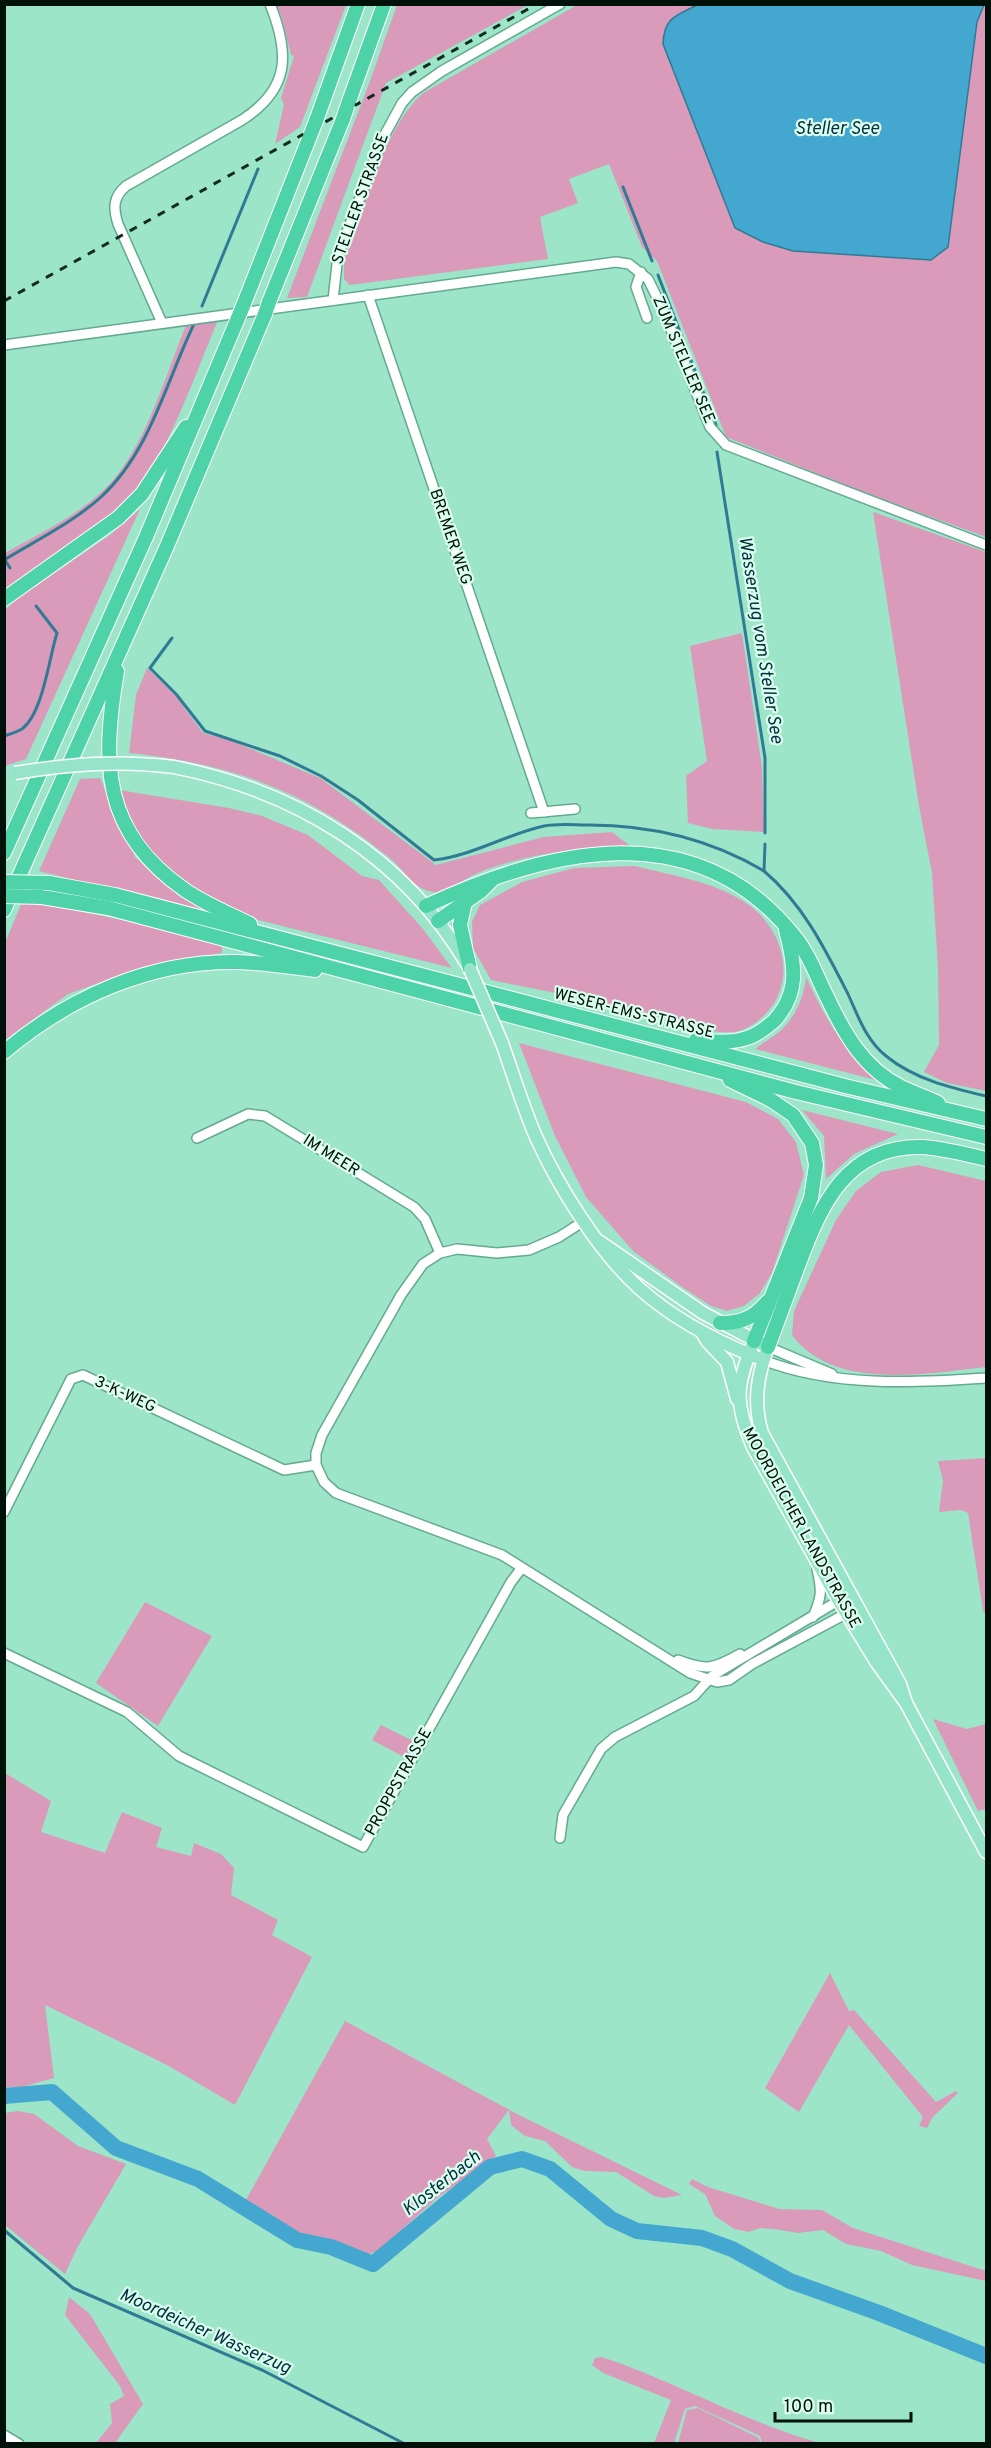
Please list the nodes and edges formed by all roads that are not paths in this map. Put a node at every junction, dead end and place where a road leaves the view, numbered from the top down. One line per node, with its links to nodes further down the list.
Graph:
1 (270, 4): 9 (street)
2 (358, 4): 11 (highway, bridge)
3 (384, 4): 14 (highway, bridge)
4 (560, 4): 7 (street, STELLER STRASSE)
5 (641, 272): 6 (street); 8 (street); 12 (street, ZUM STELLER SEE)
6 (368, 295): 7 (street); 17 (street, BREMER WEG)
7 (333, 300): 9 (street)
8 (647, 318)
9 (162, 323): 10 (street)
10 (4, 345)
11 (204, 401): 13 (highway); 19 (highway)
12 (987, 545)
13 (4, 599)
14 (121, 651): 25 (highway); 28 (highway)
15 (10, 775): 24 (main road, bridge)
16 (576, 809): 17 (street)
17 (544, 812): 18 (street)
18 (531, 813)
19 (4, 853)
20 (494, 877): 23 (highway); 24 (highway); 27 (highway)
21 (4, 882): 28 (highway, bridge)
22 (4, 896): 30 (highway, bridge)
23 (465, 902): 26 (highway); 29 (highway)
24 (426, 906): 26 (main road)
25 (4, 910)
26 (438, 921): 29 (main road)
27 (786, 928): 31 (highway); 34 (highway)
28 (274, 937): 31 (highway, WESER-EMS-STRASSE)
29 (470, 969): 39 (main road, bridge)
30 (338, 971): 32 (highway); 33 (highway, WESER-EMS-STRASSE)
31 (660, 1038): 34 (highway, WESER-EMS-STRASSE)
32 (4, 1052)
33 (710, 1069): 36 (highway, WESER-EMS-STRASSE); 42 (highway)
34 (953, 1112): 35 (highway, WESER-EMS-STRASSE)
35 (987, 1119)
36 (987, 1137)
37 (197, 1138): 41 (street, IM MEER)
38 (987, 1159): 47 (highway)
39 (584, 1221): 40 (main road); 41 (street)
40 (600, 1242): 43 (main road); 44 (main road)
41 (440, 1253): 50 (street)
42 (771, 1299): 43 (highway); 45 (highway)
43 (720, 1323): 45 (main road)
44 (701, 1330): 46 (main road); 49 (main road)
45 (754, 1341): 46 (main road, MOORDEICHER LANDSTRASSE); 47 (main road)
46 (748, 1354): 47 (main road); 49 (main road, MOORDEICHER LANDSTRASSE)
47 (765, 1354): 48 (street); 54 (main road, MOORDEICHER LANDSTRASSE)
48 (987, 1378)
49 (738, 1400): 52 (main road, MOORDEICHER LANDSTRASSE)
50 (316, 1465): 51 (street, 3-K-WEG); 53 (street)
51 (4, 1512)
52 (817, 1562): 55 (main road, MOORDEICHER LANDSTRASSE); 57 (street)
53 (521, 1569): 59 (street, PROPPSTRASSE); 60 (street)
54 (851, 1594): 55 (street); 56 (main road, MOORDEICHER LANDSTRASSE)
55 (838, 1601): 56 (main road, MOORDEICHER LANDSTRASSE); 57 (street)
56 (853, 1610): 62 (street); 64 (main road, MOORDEICHER LANDSTRASSE)
57 (813, 1617): 58 (street)
58 (755, 1650): 61 (street); 62 (street)
59 (4, 1653)
60 (664, 1654): 61 (street); 62 (street)
61 (705, 1669): 62 (street)
62 (707, 1680): 63 (street)
63 (560, 1838)
64 (987, 1852)
65 (4, 2435): 66 (street)
66 (19, 2444)

